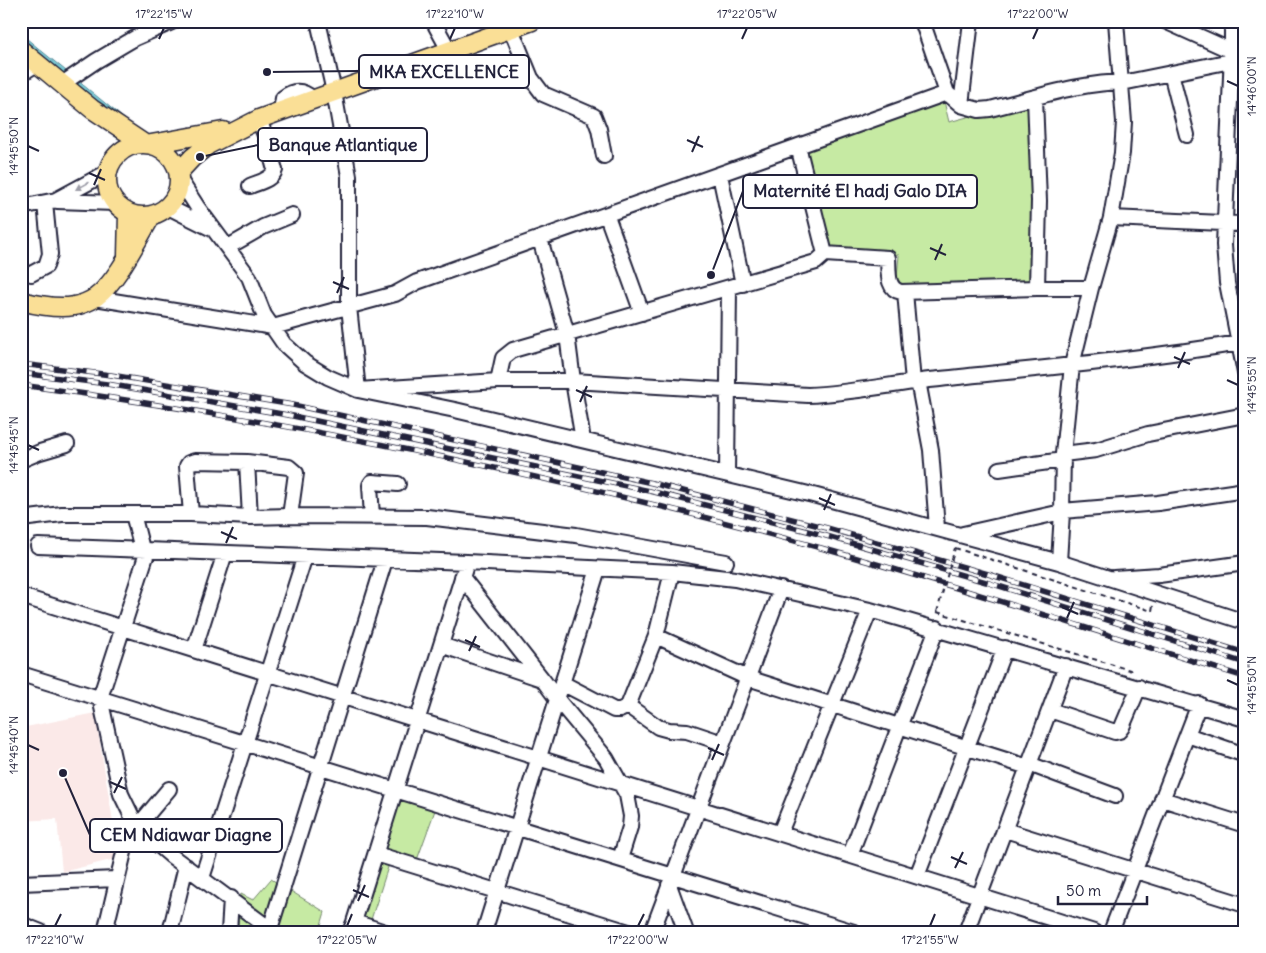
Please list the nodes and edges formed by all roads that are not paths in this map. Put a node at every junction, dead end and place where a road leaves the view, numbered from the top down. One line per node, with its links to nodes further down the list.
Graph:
1 (174, 21): 19 (street)
2 (318, 21): 20 (street)
3 (433, 21): 13 (street)
4 (532, 21): 10 (main road)
5 (922, 21): 21 (street)
6 (970, 21): 23 (street)
7 (1116, 21): 18 (street)
8 (1165, 21): 14 (street)
9 (1232, 21): 11 (street)
10 (511, 29): 13 (main road); 31 (street)
11 (1238, 35): 14 (street)
12 (21, 50): 15 (main road)
13 (450, 52): 20 (main road)
14 (1236, 57): 16 (street); 44 (street)
15 (38, 63): 17 (street); 19 (main road)
16 (1171, 73): 18 (street); 27 (street)
17 (21, 74)
18 (1120, 81): 22 (street); 43 (street)
19 (62, 84): 24 (main road)
20 (334, 92): 25 (main road); 59 (street)
21 (947, 93): 23 (street); 29 (street)
22 (1035, 98): 23 (street); 54 (street)
23 (961, 105)
24 (92, 109): 28 (main road); 30 (main road)
25 (260, 119): 26 (main road); 35 (street)
26 (241, 127): 28 (main road); 34 (main road)
27 (1187, 135)
28 (147, 144): 30 (main road); 34 (main road)
29 (798, 146): 33 (street); 49 (street)
30 (120, 152): 32 (main road)
31 (604, 156)
32 (108, 172): 36 (street, one-way to 36); 39 (main road)
33 (720, 175): 42 (street); 52 (street)
34 (180, 176): 38 (main road); 46 (street)
35 (250, 186)
36 (51, 202): 37 (street); 39 (street); 51 (street)
37 (21, 207)
38 (168, 207): 40 (main road); 46 (street)
39 (121, 208): 40 (main road); 50 (main road)
40 (152, 215): 50 (main road)
41 (292, 215): 48 (street)
42 (606, 216): 47 (street); 60 (street)
43 (1111, 218): 44 (street); 55 (street)
44 (1225, 222): 45 (street); 63 (street)
45 (1245, 224)
46 (215, 231): 48 (street)
47 (540, 239): 59 (street); 62 (street)
48 (228, 248): 61 (street)
49 (825, 254): 52 (street); 56 (street)
50 (126, 256): 57 (main road)
51 (31, 274)
52 (743, 284): 53 (street)
53 (729, 288): 60 (street); 70 (street)
54 (1037, 288): 55 (street); 56 (street)
55 (1091, 288): 64 (street)
56 (905, 292): 68 (street)
57 (95, 298): 58 (main road); 61 (street)
58 (21, 300)
59 (349, 307): 61 (street); 69 (street)
60 (642, 313): 62 (street)
61 (272, 327): 69 (street)
62 (567, 334): 66 (street); 67 (street)
63 (1242, 343): 64 (street); 65 (street)
64 (1072, 365): 68 (street); 74 (street)
65 (1245, 373)
66 (498, 381): 67 (street); 69 (street)
67 (572, 381): 70 (street); 72 (street)
68 (915, 382): 70 (street); 88 (street)
69 (358, 390): 72 (street)
70 (728, 390): 78 (street)
71 (1245, 416): 74 (street)
72 (583, 440): 78 (street)
73 (67, 444): 75 (street)
74 (1063, 457): 77 (street); 81 (street)
75 (21, 460)
76 (247, 462): 83 (street); 84 (street); 85 (street)
77 (999, 469)
78 (727, 474): 88 (street)
79 (398, 484): 86 (street)
80 (1245, 490): 81 (street)
81 (1062, 512): 89 (street); 97 (street)
82 (133, 514): 83 (street); 87 (street); 91 (street)
83 (191, 514): 85 (street)
84 (290, 516): 85 (street); 86 (street)
85 (250, 517)
86 (372, 517): 96 (street)
87 (21, 519)
88 (937, 528): 89 (street)
89 (960, 534): 97 (street)
90 (38, 546): 91 (street)
91 (145, 550): 92 (street); 107 (street)
92 (225, 553): 93 (street); 112 (street)
93 (305, 556): 94 (street); 114 (street)
94 (385, 560): 95 (street); 120 (street)
95 (467, 562): 99 (street); 101 (street)
96 (726, 562)
97 (1059, 562): 102 (street)
98 (1245, 563): 102 (street)
99 (598, 568): 100 (street); 118 (street)
100 (672, 572): 103 (street); 109 (street)
101 (462, 577): 110 (street); 117 (street)
102 (1103, 578): 106 (street)
103 (781, 589): 105 (street); 116 (street)
104 (21, 596): 107 (street)
105 (870, 610): 108 (street); 123 (street)
106 (1245, 622)
107 (123, 628): 112 (street); 121 (street)
108 (937, 628): 111 (street); 129 (street)
109 (656, 636): 116 (street); 125 (street)
110 (441, 645): 117 (street); 128 (street)
111 (1005, 648): 113 (street); 133 (street)
112 (194, 650): 114 (street)
113 (1066, 666): 119 (street); 126 (street)
114 (268, 673): 120 (street); 131 (street)
115 (21, 674): 121 (street)
116 (748, 678): 123 (street); 132 (street)
117 (543, 680): 122 (street)
118 (562, 683): 122 (street); 125 (street)
119 (1139, 687): 124 (street); 126 (street)
120 (342, 696): 128 (street); 136 (street)
121 (100, 698): 131 (street); 145 (street)
122 (557, 700): 135 (street); 138 (street)
123 (831, 704): 129 (street); 148 (street)
124 (1198, 704): 127 (street); 130 (street)
125 (628, 706): 132 (street)
126 (1050, 710): 137 (street)
127 (1245, 719)
128 (418, 720): 135 (street); 140 (street)
129 (899, 726): 133 (street); 150 (street)
130 (1187, 735): 134 (street); 142 (street)
131 (245, 743): 136 (street); 155 (street)
132 (723, 743): 143 (street)
133 (966, 748): 137 (street); 154 (street)
134 (1245, 755)
135 (538, 758): 138 (street); 146 (street)
136 (321, 766): 140 (street); 165 (street)
137 (1029, 766): 141 (street); 147 (street)
138 (621, 784): 143 (street); 151 (street)
139 (169, 788): 145 (street)
140 (396, 790): 146 (street); 149 (street)
141 (1115, 796)
142 (1162, 799): 144 (street); 153 (street)
143 (698, 808): 148 (street); 157 (street)
144 (1245, 825)
145 (137, 827): 152 (street); 156 (street)
146 (517, 827): 151 (street); 159 (street)
147 (1004, 830): 153 (street); 160 (street)
148 (780, 834): 150 (street)
149 (376, 854): 159 (street); 164 (street)
150 (850, 855): 154 (street)
151 (620, 859): 157 (street)
152 (186, 866): 155 (street); 168 (street)
153 (1135, 870): 162 (street); 178 (street)
154 (917, 876): 160 (street)
155 (202, 878): 161 (street)
156 (116, 879): 158 (street); 167 (street)
157 (671, 880): 173 (street); 174 (street); 175 (street)
158 (21, 883)
159 (496, 891): 171 (street); 172 (street)
160 (980, 896): 176 (street); 177 (street)
161 (231, 898): 165 (street); 169 (street)
162 (1245, 905)
163 (21, 924): 166 (street)
164 (352, 927): 170 (street)
165 (272, 930)
166 (41, 932)
167 (105, 932)
168 (170, 932)
169 (229, 932)
170 (385, 932)
171 (484, 932)
172 (629, 932)
173 (652, 932)
174 (686, 932)
175 (854, 932)
176 (966, 932)
177 (1094, 932)
178 (1111, 932)

